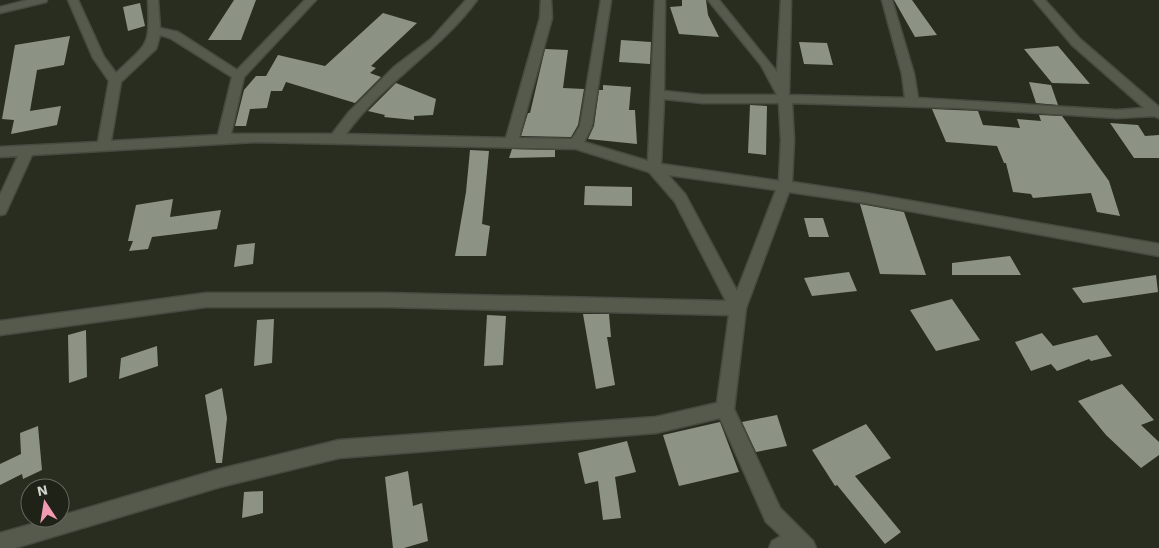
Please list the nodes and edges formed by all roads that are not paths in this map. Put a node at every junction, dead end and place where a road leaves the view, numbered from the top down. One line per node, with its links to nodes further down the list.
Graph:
1 (42, 0): 13 (street)
2 (73, 0): 16 (street)
3 (153, 0): 14 (street)
4 (311, 0): 15 (street)
5 (472, 0): 22 (street)
6 (546, 0): 23 (street)
7 (606, 0): 24 (street)
8 (660, 0): 17 (street)
9 (713, 0): 18 (street)
10 (786, 0): 18 (street)
11 (887, 0): 19 (street)
12 (1039, 0): 20 (street)
13 (0, 10)
14 (156, 30): 15 (street); 16 (street)
15 (238, 76): 21 (street)
16 (115, 80): 25 (street)
17 (658, 94): 18 (street); 28 (street)
18 (785, 99): 19 (street); 29 (street)
19 (912, 103): 20 (street)
20 (1158, 113)
21 (223, 139): 22 (street); 25 (street)
22 (335, 140): 23 (street)
23 (511, 144): 24 (street)
24 (576, 144): 28 (street)
25 (104, 145): 26 (street)
26 (28, 149): 27 (street); 30 (street)
27 (0, 152)
28 (654, 168): 29 (street); 32 (street)
29 (783, 188): 31 (street); 32 (street)
30 (0, 210)
31 (1159, 250)
32 (738, 308): 33 (street); 34 (street)
33 (0, 328)
34 (725, 409): 35 (street); 36 (street)
35 (0, 543)
36 (801, 543): 37 (street)
37 (779, 548)

